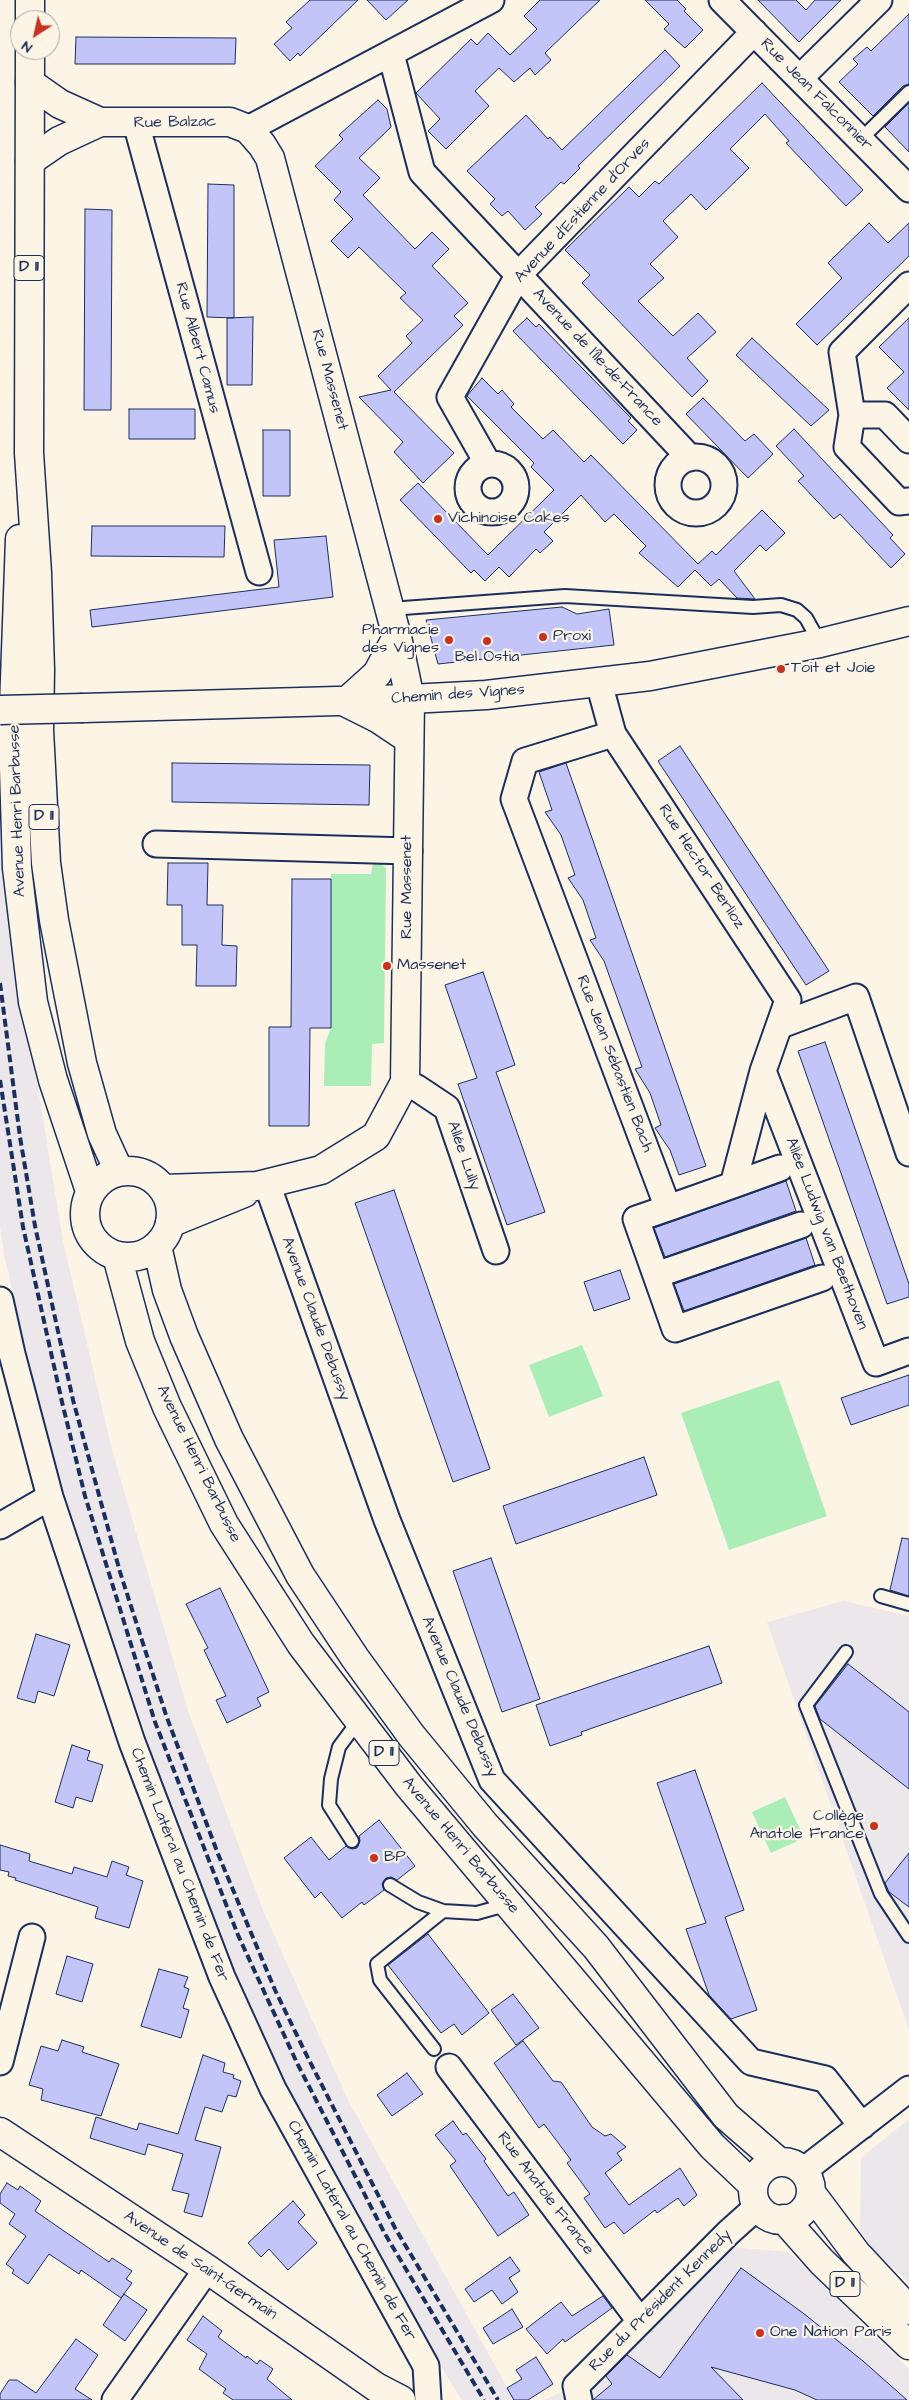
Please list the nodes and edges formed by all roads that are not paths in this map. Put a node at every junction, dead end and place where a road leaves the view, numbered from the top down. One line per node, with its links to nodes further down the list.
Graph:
1 (491, 0): 5 (street)
2 (722, 0): 4 (street, Rue Jean Falconnier)
3 (879, 0): 7 (street)
4 (754, 32): 7 (street, Rue Jean Falconnier); 16 (street, Avenue d'Estienne d'Orves)
5 (391, 54): 12 (street); 16 (street, Avenue de l'Île-de-France)
6 (30, 60): 8 (main road, Avenue Henri Barbusse / D 11)
7 (800, 78): 13 (street, Rue Jean Falconnier)
8 (30, 83): 10 (main road, Rue Balzac); 14 (main road, Avenue Henri Barbusse / D 11)
9 (909, 92): 13 (lane)
10 (100, 122): 11 (main road, Rue Balzac); 14 (main road, Rue Balzac)
11 (136, 123): 12 (main road, Rue Balzac); 24 (street, Rue Albert Camus)
12 (248, 129): 25 (main road, Rue Massenet)
13 (860, 140): 15 (street, Rue Jean Falconnier)
14 (30, 161): 20 (main road, Avenue Henri Barbusse / D 11)
15 (905, 178)
16 (520, 274): 21 (street, Avenue de l'Île-de-France); 22 (street, Avenue d'Estienne d'Orves)
17 (909, 285): 18 (street)
18 (852, 416): 19 (street); 23 (street)
19 (909, 440)
20 (29, 453): 42 (main road, Avenue Henri Barbusse / D 11); 46 (main road, Avenue Henri Barbusse / D 11)
21 (690, 458)
22 (488, 464)
23 (909, 501)
24 (259, 572)
25 (390, 609): 27 (main road, Rue Massenet); 28 (lane)
26 (909, 621): 28 (main road, Chemin des Vignes)
27 (397, 637): 30 (main road, Rue Massenet); 31 (main road)
28 (820, 643): 29 (main road, Chemin des Vignes)
29 (599, 683): 30 (main road, Chemin des Vignes); 33 (street, Rue Hector Berlioz)
30 (410, 699): 31 (main road, Chemin des Vignes); 34 (main road, Rue Massenet)
31 (346, 702): 32 (main road, Chemin des Vignes, bridge); 34 (main road)
32 (0, 710)
33 (612, 734): 37 (street, Rue Hector Berlioz); 47 (street, Rue Jean Sébastien Bach)
34 (409, 739): 36 (main road, Rue Massenet)
35 (156, 844): 36 (street)
36 (409, 851): 39 (main road, Rue Massenet)
37 (781, 1025): 38 (street); 40 (street)
38 (764, 1071): 44 (street); 56 (street, Allée Ludwig van Beethoven)
39 (405, 1082): 43 (main road, Rue Massenet); 51 (street, Allée Lully)
40 (909, 1153)
41 (780, 1168): 44 (street)
42 (119, 1171): 45 (main road); 46 (main road)
43 (262, 1185): 45 (main road, Rue Massenet); 48 (main road, Rue Massenet); 72 (street, Avenue Claude Debussy)
44 (733, 1185): 47 (street)
45 (163, 1189): 48 (main road)
46 (90, 1191): 52 (main road)
47 (668, 1208): 53 (street)
48 (170, 1223): 50 (main road)
49 (801, 1225): 53 (street)
50 (157, 1246): 52 (main road); 74 (main road, Avenue Henri Barbusse / D 11)
51 (496, 1251)
52 (118, 1256): 62 (main road, Avenue Henri Barbusse / D 11)
53 (656, 1276): 54 (street)
54 (822, 1278)
55 (0, 1300): 57 (street, Chemin Latéral au Chemin de Fer)
56 (909, 1351)
57 (50, 1497): 58 (street); 83 (street, Chemin Latéral au Chemin de Fer)
58 (0, 1526)
59 (881, 1596): 60 (lane)
60 (909, 1604)
61 (846, 1652): 67 (lane)
62 (359, 1720): 63 (lane); 65 (main road, Avenue Henri Barbusse / D 11)
63 (352, 1842)
64 (390, 1885): 66 (lane)
65 (509, 1904): 66 (lane); 75 (main road, Avenue Henri Barbusse / D 11)
66 (443, 1911): 69 (lane)
67 (909, 1936)
68 (32, 1937): 70 (street)
69 (442, 2058): 79 (street, Rue Anatole France)
70 (0, 2062)
71 (909, 2089): 72 (street)
72 (862, 2126): 74 (street)
73 (0, 2132): 77 (main road, Avenue de Saint-Germain)
74 (798, 2175): 75 (main road); 76 (main road); 78 (main road, Avenue Henri Barbusse / D 11)
75 (756, 2195): 76 (main road, Avenue Henri Barbusse); 79 (street, Rue du Président Kennedy)
76 (784, 2220): 80 (main road, Avenue Henri Barbusse / D 11)
77 (208, 2269): 81 (street); 82 (main road, Avenue de Saint-Germain)
78 (909, 2310)
79 (640, 2321): 84 (street, Rue du Président Kennedy)
80 (909, 2345)
81 (116, 2400)
82 (400, 2400)
83 (428, 2400)
84 (580, 2400)

